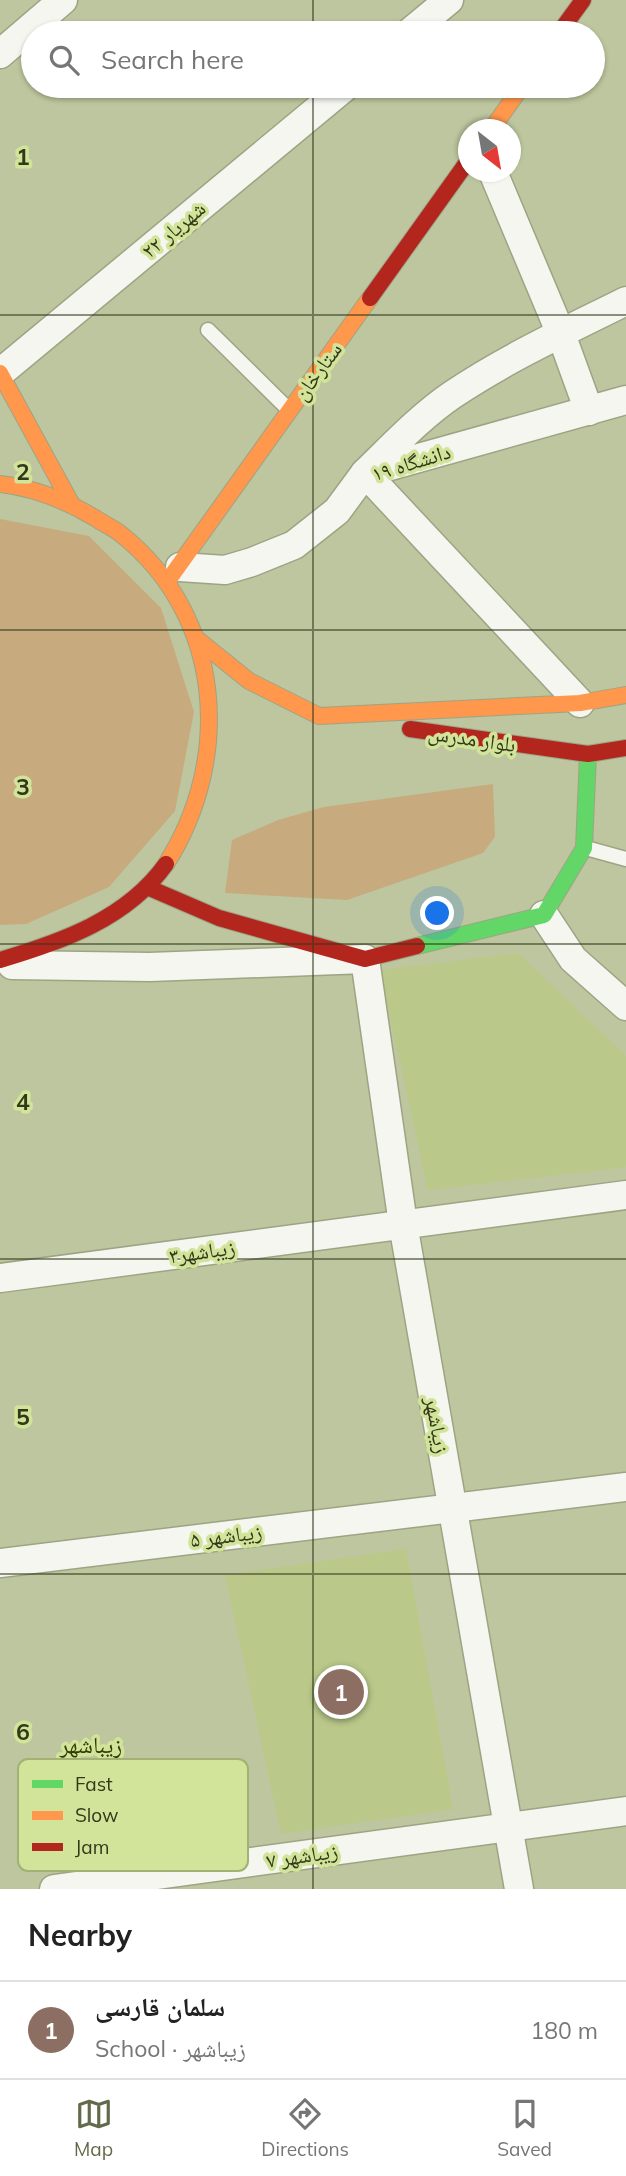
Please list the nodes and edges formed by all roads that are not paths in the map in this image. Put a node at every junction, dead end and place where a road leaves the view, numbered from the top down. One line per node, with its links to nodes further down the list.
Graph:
1 (63, 0): 4 (street)
2 (449, 0): 5 (street)
3 (583, 0): 6 (main road)
4 (38, 21)
5 (424, 21)
6 (568, 21)
7 (21, 36): 8 (street)
8 (0, 54)
9 (332, 98): 17 (street, شهریار ۲۲)
10 (514, 98): 11 (main road)
11 (499, 119)
12 (458, 175): 19 (main road, ستارخان)
13 (497, 182): 16 (street)
14 (626, 301): 16 (street)
15 (208, 330): 19 (lane)
16 (561, 334): 20 (street); 21 (street)
17 (0, 373): 23 (main road)
18 (626, 400): 20 (street, دانشگاه ۱۹)
19 (289, 410): 24 (main road, ستارخان)
20 (589, 411): 21 (street, دانشگاه ۱۹)
21 (365, 473): 24 (street, دانشگاه ۱۹); 27 (street)
22 (0, 484): 23 (main road)
23 (71, 503): 24 (main road)
24 (174, 575): 25 (main road)
25 (197, 639): 28 (main road, بلوار مدرس); 33 (main road)
26 (626, 695): 27 (main road, بلوار مدرس)
27 (580, 703): 28 (main road, بلوار مدرس)
28 (319, 716): 30 (main road, بلوار مدرس)
29 (626, 748): 30 (main road, بلوار مدرس)
30 (588, 754): 31 (main road)
31 (584, 848): 32 (lane); 34 (main road)
32 (626, 859)
33 (147, 887): 35 (main road); 36 (main road)
34 (544, 915): 35 (main road); 37 (street)
35 (365, 959): 36 (street); 39 (street, زیباشهر)
36 (0, 962)
37 (626, 1006)
38 (626, 1195): 39 (street, زیباشهر۳)
39 (403, 1224): 40 (street, زیباشهر۳); 42 (street, زیباشهر)
40 (0, 1278)
41 (626, 1487): 42 (street, زیباشهر ۵)
42 (453, 1508): 43 (street, زیباشهر ۵); 45 (street, زیباشهر)
43 (0, 1563)
44 (626, 1811): 45 (street, زیباشهر ۷)
45 (508, 1827): 46 (street, زیباشهر ۷); 49 (street, زیباشهر)
46 (248, 1863)
47 (186, 1871): 48 (street, زیباشهر ۷)
48 (54, 1889)
49 (519, 1889)

